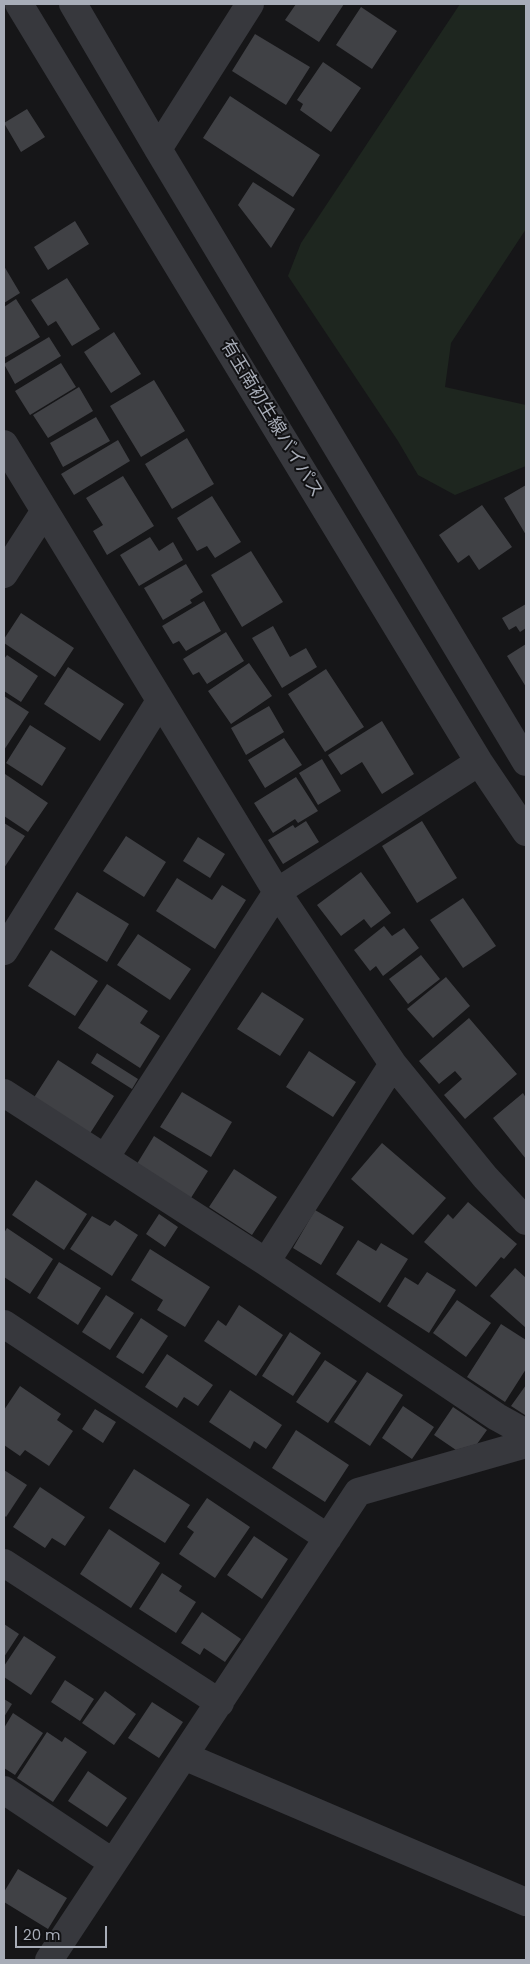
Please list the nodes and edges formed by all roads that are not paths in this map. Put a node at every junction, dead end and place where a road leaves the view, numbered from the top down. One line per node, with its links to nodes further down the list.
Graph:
1 (19, 4): 10 (street, 有玉南初生線バイパス)
2 (73, 4): 4 (street)
3 (250, 4): 4 (street)
4 (158, 149): 9 (street)
5 (4, 444): 6 (street)
6 (44, 512): 7 (street); 8 (street)
7 (4, 574)
8 (160, 701): 12 (street); 13 (street)
9 (523, 750)
10 (479, 762): 11 (street, 有玉南初生線バイパス); 12 (street)
11 (526, 832)
12 (277, 892): 14 (street); 16 (street)
13 (4, 951)
14 (393, 1064): 17 (street); 18 (street)
15 (4, 1093): 16 (street)
16 (104, 1158): 18 (street)
17 (526, 1221)
18 (266, 1262): 20 (street)
19 (4, 1324): 22 (street)
20 (526, 1433)
21 (526, 1444): 22 (street)
22 (328, 1538): 24 (street)
23 (4, 1563): 24 (street)
24 (220, 1703): 25 (street)
25 (184, 1756): 27 (street); 28 (street)
26 (4, 1790): 27 (street)
27 (112, 1862): 29 (street)
28 (526, 1902)
29 (49, 1960)

